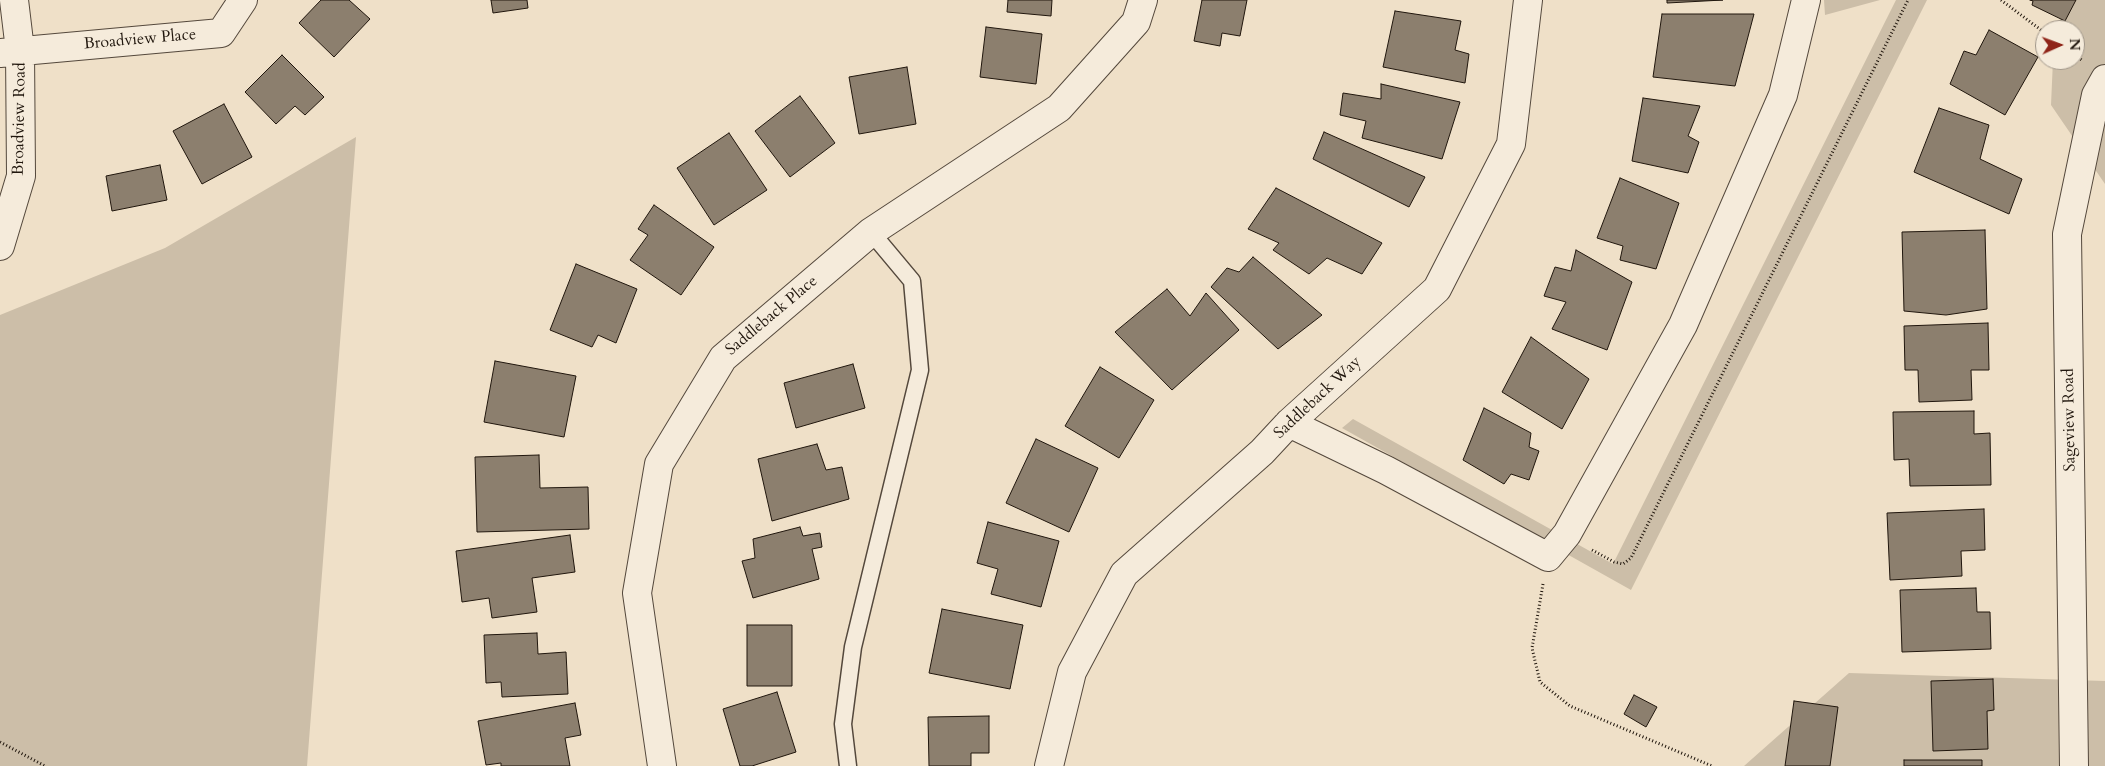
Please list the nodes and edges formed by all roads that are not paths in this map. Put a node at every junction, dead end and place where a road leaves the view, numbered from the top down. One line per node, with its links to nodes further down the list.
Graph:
1 (14, 0): 6 (street, Broadview Road)
2 (243, 0): 6 (street, Broadview Place)
3 (1143, 0): 8 (street, Saddleback Place)
4 (1528, 0): 10 (street, Saddleback Way)
5 (1806, 0): 10 (street)
6 (10, 51): 9 (street, Broadview Road)
7 (2105, 79): 14 (street, Sageview Road)
8 (871, 232): 11 (street, Saddleback Place); 12 (lane)
9 (0, 246)
10 (1288, 423): 13 (street, Saddleback Way)
11 (662, 766)
12 (848, 766)
13 (1049, 766)
14 (2074, 766)

